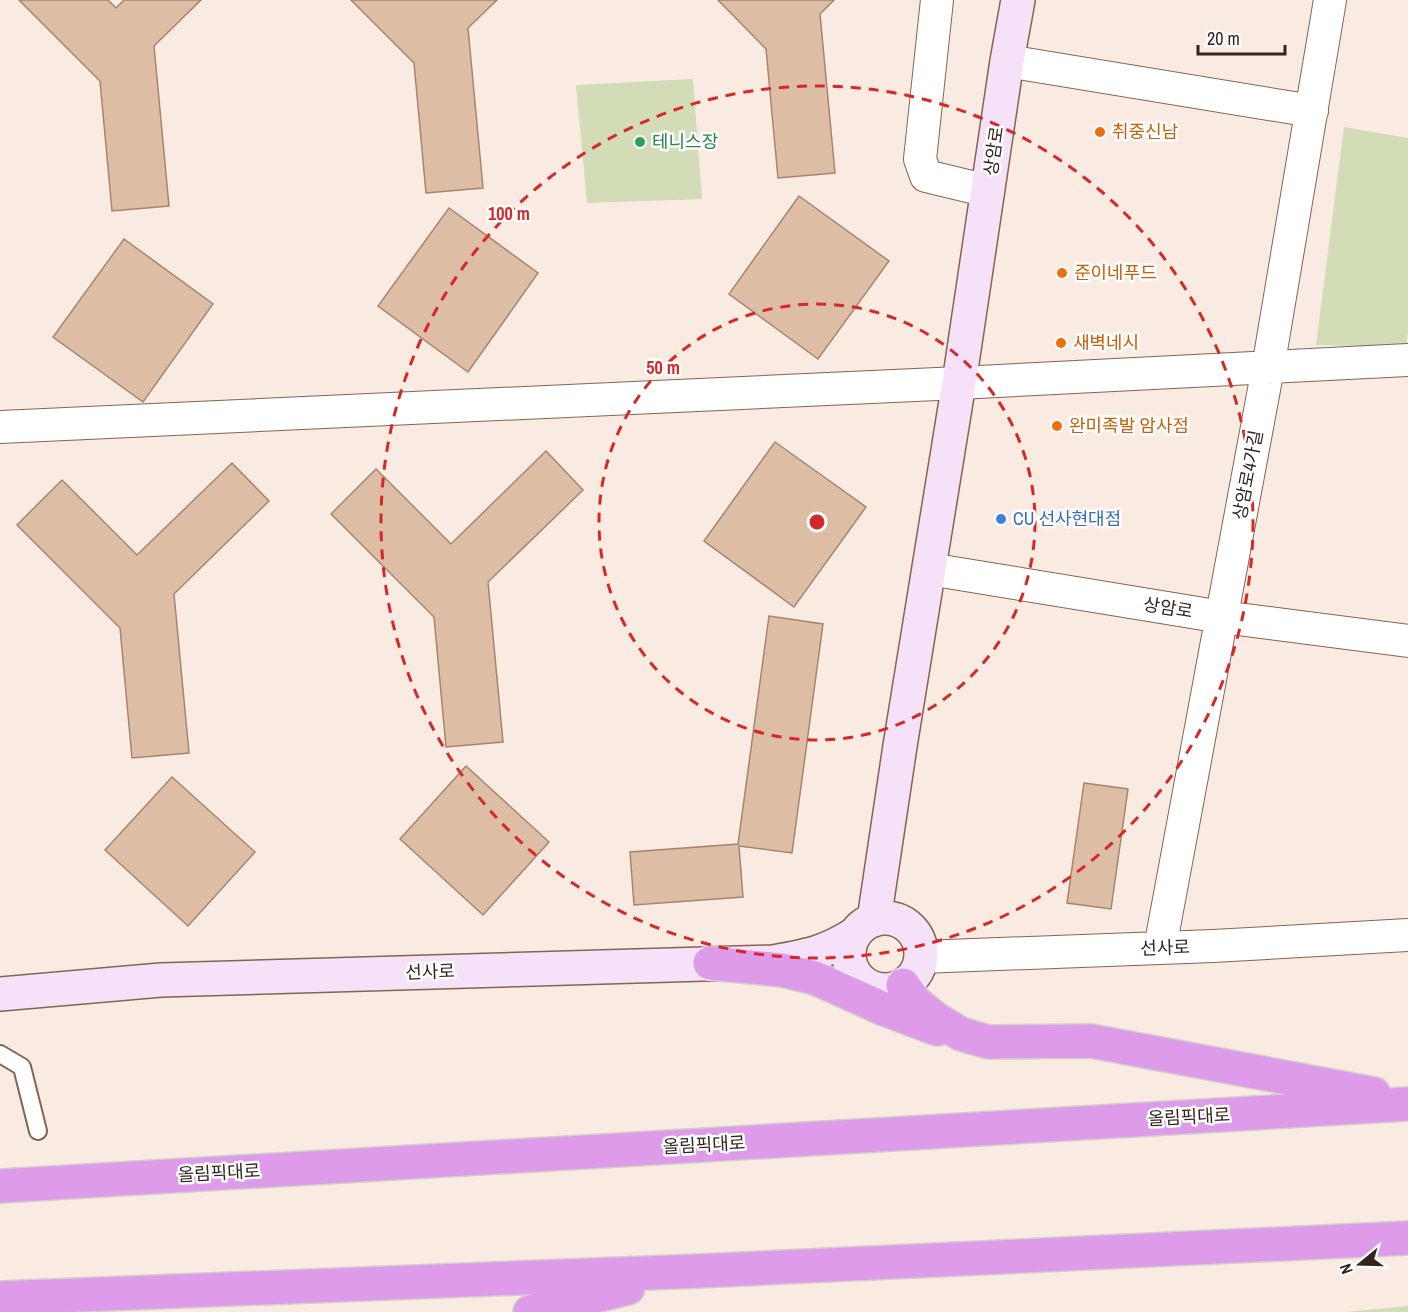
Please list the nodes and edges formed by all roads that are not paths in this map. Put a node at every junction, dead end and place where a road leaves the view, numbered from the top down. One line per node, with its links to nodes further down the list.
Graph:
1 (937, 0): 6 (street)
2 (1018, 0): 4 (main road, 상암로)
3 (1330, 0): 5 (street, 상암로4가길)
4 (1007, 61): 5 (street); 6 (main road, 상암로)
5 (1312, 111): 8 (street, 상암로4가길)
6 (988, 191): 9 (main road, 상암로)
7 (1408, 360): 8 (street)
8 (1268, 368): 9 (street); 12 (street, 상암로4가길)
9 (959, 383): 10 (street); 11 (main road, 상암로)
10 (0, 427)
11 (929, 569): 12 (street, 상암로); 14 (main road, 상암로)
12 (1222, 616): 13 (street, 상암로); 16 (street, 상암로4가길)
13 (1408, 641)
14 (865, 927): 17 (main road); 18 (main road, 선사로); 19 (main road)
15 (1408, 934): 16 (street, 선사로)
16 (1160, 948): 17 (street, 선사로)
17 (921, 957): 19 (main road)
18 (710, 963): 20 (main road, 선사로); 21 (highway)
19 (903, 985): 21 (highway)
20 (0, 994)
21 (988, 1042): 23 (highway)
22 (0, 1054): 24 (lane)
23 (1408, 1102): 25 (highway, 올림픽대로)
24 (38, 1131)
25 (0, 1186)
26 (1408, 1238): 27 (highway)
27 (699, 1271): 28 (highway); 29 (highway)
28 (0, 1298)
29 (530, 1312)

